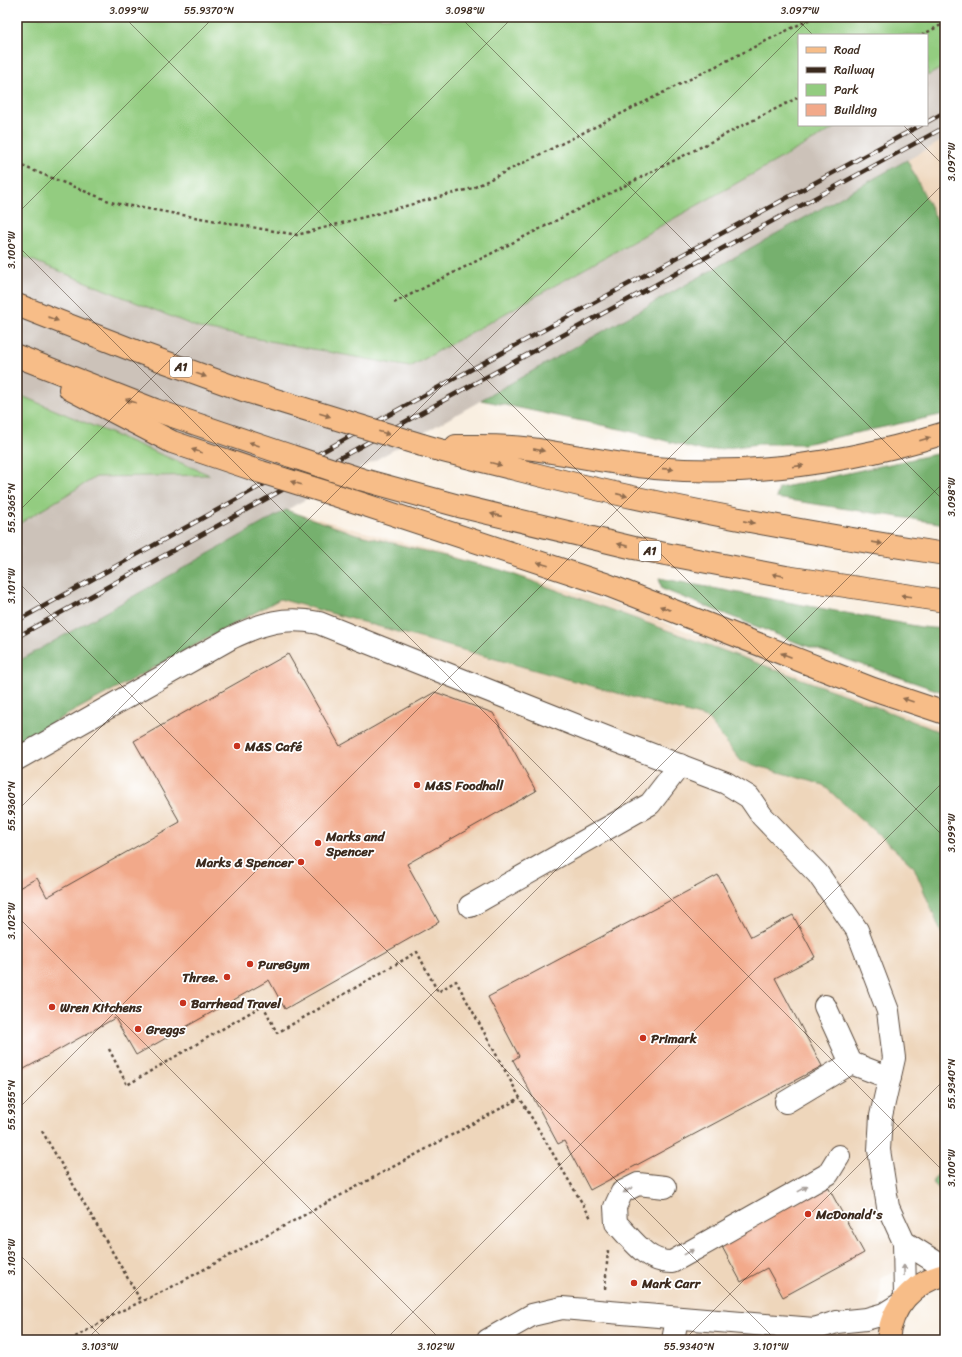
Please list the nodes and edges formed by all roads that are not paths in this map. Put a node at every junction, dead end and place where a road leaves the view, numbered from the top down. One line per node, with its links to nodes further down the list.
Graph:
1 (17, 305): 4 (main road, A1, one-way to 4, bridge)
2 (17, 357): 6 (main road, A1, one-way to 2, bridge); 7 (main road, one-way to 2, bridge)
3 (945, 433): 4 (main road, one-way to 3)
4 (426, 446): 5 (main road, A1, one-way to 5)
5 (945, 554)
6 (945, 601)
7 (945, 713)
8 (17, 759): 9 (street)
9 (680, 765): 10 (street); 13 (street)
10 (470, 906)
11 (825, 1006): 12 (street)
12 (851, 1063): 13 (street); 14 (street)
13 (890, 1078): 17 (street)
14 (786, 1102)
15 (839, 1156): 16 (street, one-way to 15)
16 (665, 1187)
17 (904, 1242): 18 (street); 20 (street, one-way to 17)
18 (945, 1268)
19 (945, 1275): 20 (main road)
20 (902, 1301): 22 (street); 26 (main road)
21 (677, 1319): 22 (street); 23 (street); 24 (street)
22 (814, 1329): 25 (street)
23 (488, 1340)
24 (673, 1340)
25 (832, 1340)
26 (888, 1340)

